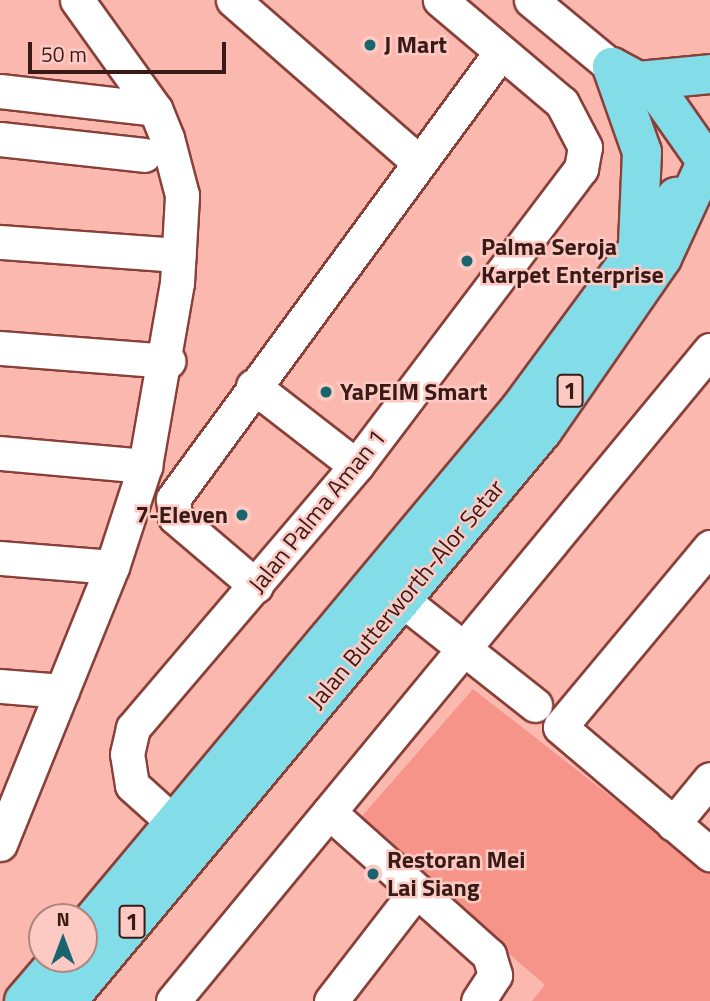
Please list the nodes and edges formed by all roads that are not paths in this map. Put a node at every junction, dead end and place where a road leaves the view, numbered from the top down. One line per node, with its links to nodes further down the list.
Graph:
1 (77, 0): 9 (street)
2 (233, 0): 13 (street)
3 (440, 0): 5 (street)
4 (531, 0): 6 (street)
5 (501, 52): 13 (street); 23 (street, Jalan Palma Aman 1)
6 (626, 74): 7 (main road); 12 (main road); 15 (main road)
7 (710, 74)
8 (0, 91): 9 (street)
9 (155, 109): 16 (street)
10 (0, 139): 11 (street)
11 (144, 155)
12 (708, 157): 15 (main road, Jalan Butterworth-Alor Setar / 1); 28 (main road, Jalan Butterworth-Alor Setar / 1)
13 (419, 162): 20 (street)
14 (0, 242): 16 (street)
15 (638, 242): 28 (main road, Jalan Butterworth-Alor Setar / 1)
16 (179, 255): 19 (street)
17 (0, 348): 19 (street)
18 (710, 350): 29 (street)
19 (168, 362): 22 (street)
20 (253, 386): 23 (street); 27 (street)
21 (0, 453): 22 (street)
22 (145, 466): 26 (street)
23 (356, 466): 27 (street, Jalan Palma Aman 1)
24 (710, 547): 35 (street)
25 (0, 558): 26 (street)
26 (112, 567): 31 (street)
27 (256, 586): 36 (street, Jalan Palma Aman 1)
28 (390, 590): 29 (street); 36 (main road, Jalan Butterworth-Alor Setar / 1)
29 (463, 648): 32 (street); 34 (street)
30 (0, 686): 31 (street)
31 (62, 691): 37 (street)
32 (535, 705)
33 (710, 779): 35 (street)
34 (329, 812): 39 (street); 44 (street)
35 (673, 824): 38 (street)
36 (186, 834): 40 (main road, Jalan Butterworth-Alor Setar / 1); 43 (main road, Jalan Butterworth-Alor Setar / 1)
37 (0, 844)
38 (710, 854)
39 (416, 891): 45 (street); 46 (street)
40 (98, 918)
41 (48, 973): 42 (main road)
42 (24, 1001)
43 (66, 1001)
44 (173, 1001)
45 (331, 1001)
46 (478, 1001)

